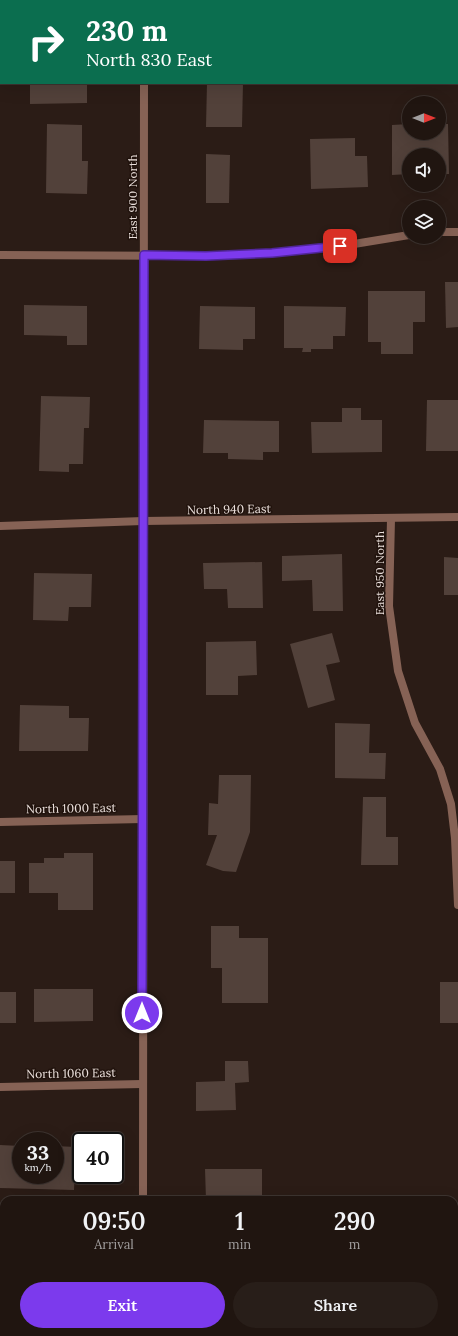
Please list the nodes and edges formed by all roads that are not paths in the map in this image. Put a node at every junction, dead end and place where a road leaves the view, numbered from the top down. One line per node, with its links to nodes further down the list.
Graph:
1 (144, 84): 6 (street, East 900 North)
2 (446, 232): 3 (street)
3 (458, 232)
4 (402, 236): 6 (street)
5 (0, 255): 6 (street)
6 (144, 255): 9 (street, East 900 North)
7 (458, 517): 8 (street, North 940 East)
8 (391, 518): 9 (street, North 940 East); 13 (street, East 950 North)
9 (143, 521): 10 (street, North 940 East); 11 (street, East 900 North)
10 (0, 526)
11 (143, 819): 12 (street, North 1000 East); 14 (street, East 900 North)
12 (0, 822)
13 (458, 904)
14 (142, 1084): 15 (street, North 1060 East); 16 (street, East 900 North)
15 (0, 1087)
16 (143, 1196)

